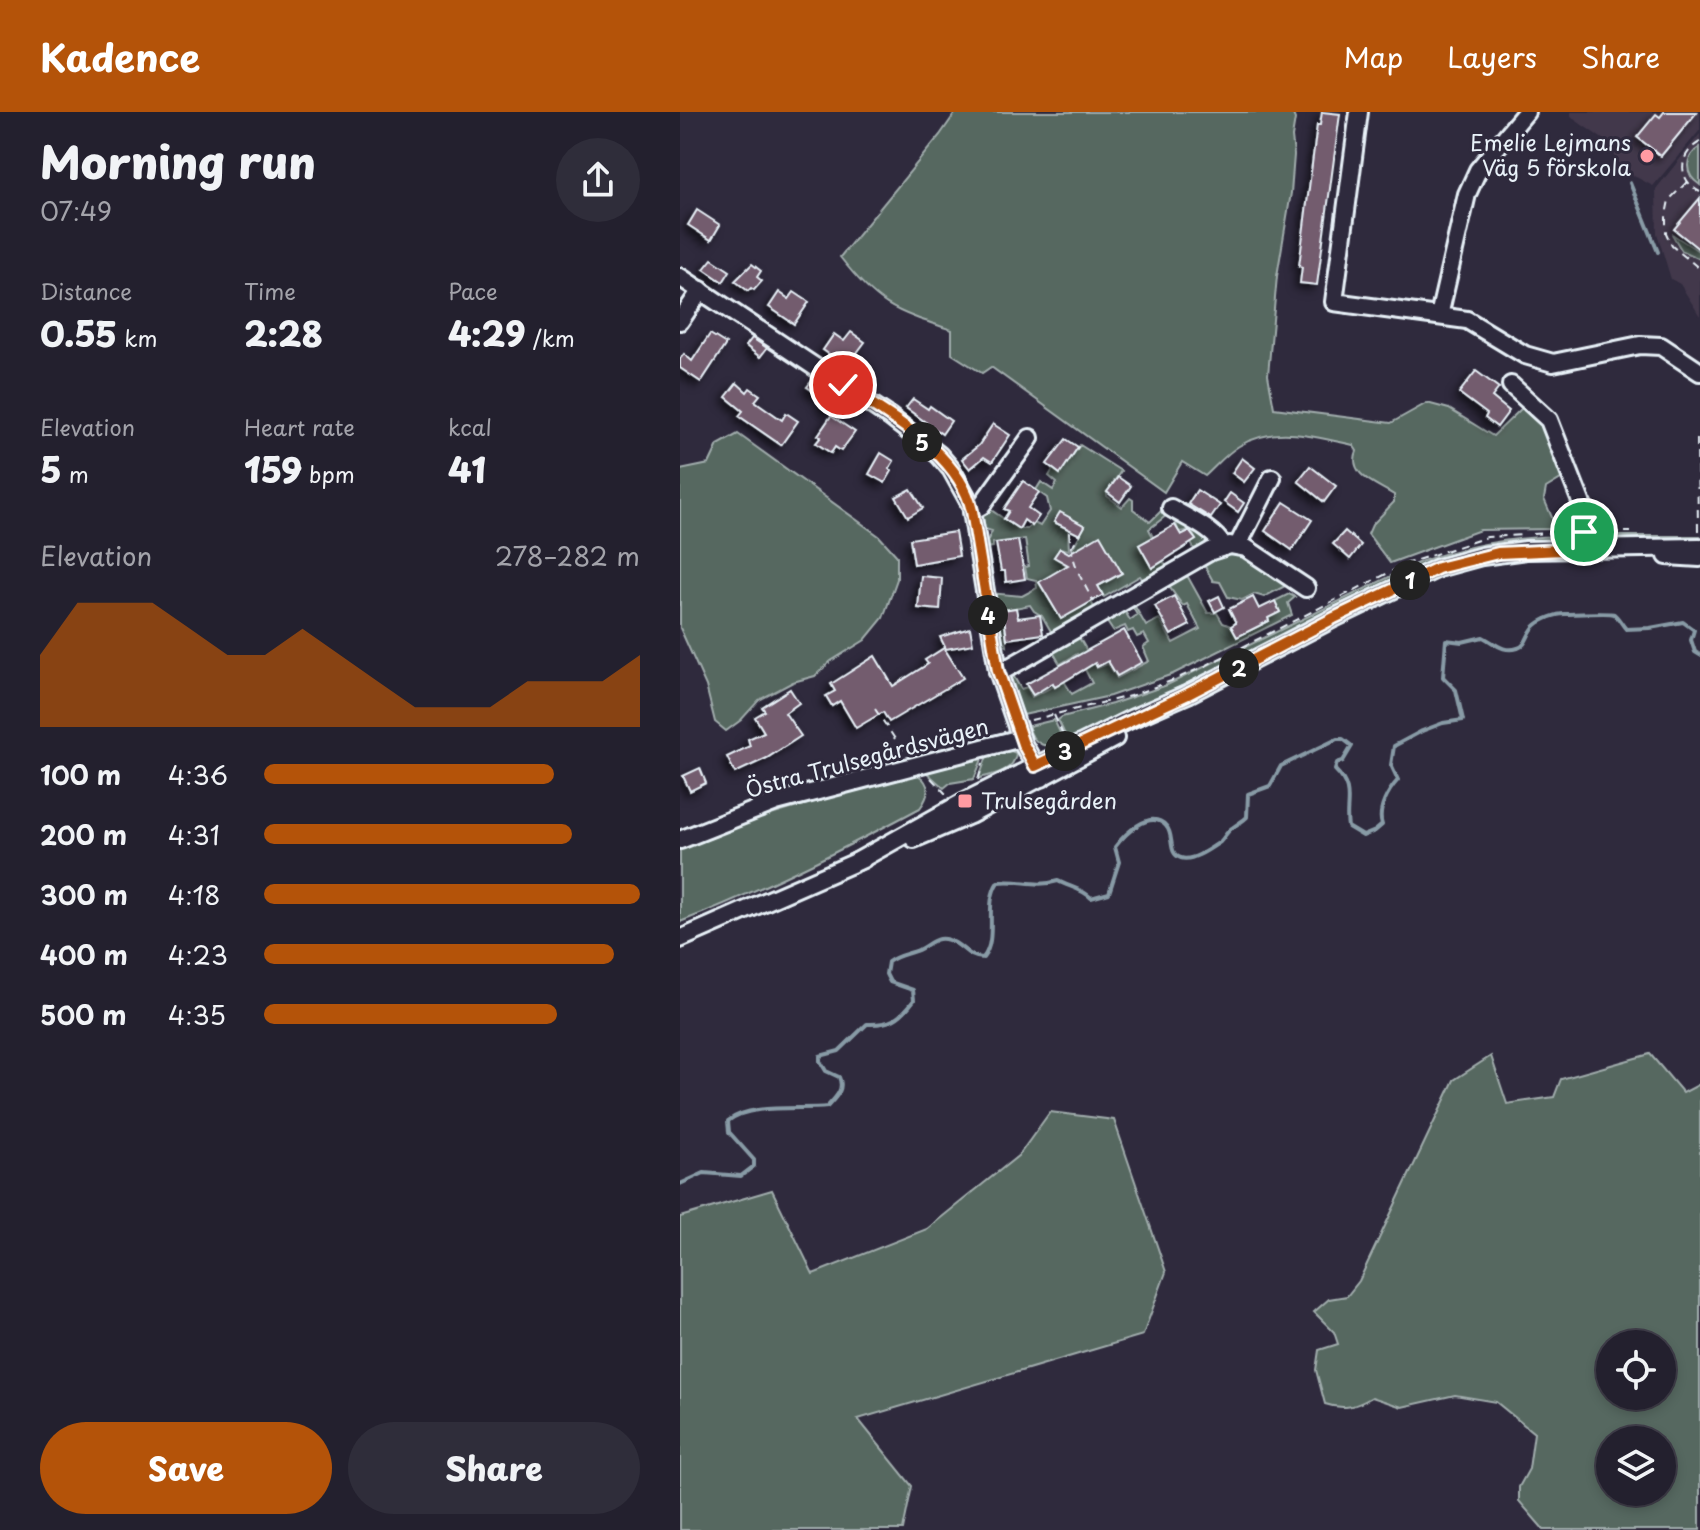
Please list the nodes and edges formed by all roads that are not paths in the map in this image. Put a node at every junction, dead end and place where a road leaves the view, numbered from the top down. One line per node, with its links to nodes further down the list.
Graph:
1 (1359, 112): 5 (street)
2 (1526, 112): 5 (street)
3 (680, 277): 4 (street)
4 (701, 290): 6 (street); 12 (street)
5 (1439, 316): 7 (street)
6 (680, 321)
7 (1700, 372)
8 (1511, 385): 15 (street)
9 (1030, 438): 12 (street)
10 (1272, 478): 14 (street)
11 (1171, 508): 14 (street)
12 (972, 511): 18 (street)
13 (1699, 540): 15 (street)
14 (1230, 546): 17 (street); 18 (street)
15 (1582, 549): 16 (street); 20 (street)
16 (1700, 558)
17 (1306, 588)
18 (998, 671): 19 (street)
19 (1021, 738): 20 (street); 21 (street, Östra Trulsegårdsvägen)
20 (1038, 772): 22 (street)
21 (680, 840)
22 (680, 939)

